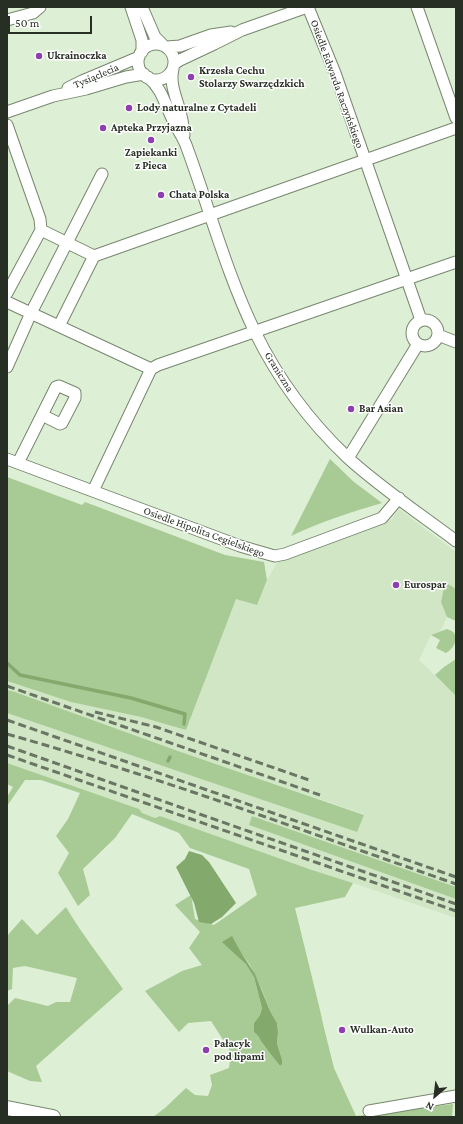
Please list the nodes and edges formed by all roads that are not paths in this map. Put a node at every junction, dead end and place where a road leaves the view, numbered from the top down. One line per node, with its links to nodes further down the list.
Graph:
1 (40, 7): 6 (street)
2 (131, 7): 9 (street)
3 (142, 7): 8 (street)
4 (308, 7): 7 (street); 18 (street, Osiedle Edwarda Raczyńskiego)
5 (417, 7): 14 (street)
6 (7, 20)
7 (242, 30): 8 (street); 10 (street)
8 (165, 46): 9 (street); 10 (street)
9 (141, 54): 11 (street); 12 (street, Tysiąclecia)
10 (173, 67): 11 (street); 17 (street, Graniczna)
11 (146, 76): 12 (street, Tysiąclecia); 17 (street, Graniczna)
12 (53, 96): 13 (street, Tysiąclecia)
13 (7, 112)
14 (456, 118)
15 (7, 125): 21 (street)
16 (456, 128): 18 (street, Osiedle Edwarda Raczyńskiego)
17 (185, 144): 20 (street, Graniczna)
18 (365, 161): 20 (street, Osiedle Edwarda Raczyńskiego); 25 (street, Osiedle Edwarda Raczyńskiego)
19 (102, 174): 22 (street)
20 (210, 215): 23 (street); 31 (street, Graniczna)
21 (42, 230): 22 (street); 26 (street)
22 (67, 243): 23 (street); 28 (street)
23 (94, 256): 30 (street)
24 (456, 262): 25 (street)
25 (407, 279): 29 (street, Osiedle Edwarda Raczyńskiego); 31 (street)
26 (7, 292)
27 (7, 302): 28 (street)
28 (31, 313): 30 (street); 35 (street)
29 (421, 320): 32 (street); 34 (street)
30 (59, 326): 36 (street)
31 (255, 332): 36 (street); 38 (street, Graniczna)
32 (438, 335): 33 (street); 34 (street)
33 (456, 342)
34 (418, 344): 38 (street)
35 (7, 367)
36 (151, 369): 41 (street)
37 (42, 415): 40 (street)
38 (348, 458): 42 (street, Graniczna)
39 (7, 459): 40 (street, Osiedle Hipolita Cegielskiego)
40 (18, 464): 41 (street, Osiedle Hipolita Cegielskiego)
41 (93, 491): 42 (street, Osiedle Hipolita Cegielskiego)
42 (399, 498): 43 (street, Graniczna)
43 (456, 541)
44 (456, 1096): 46 (street)
45 (7, 1108): 47 (main road)
46 (369, 1111)
47 (53, 1117)

